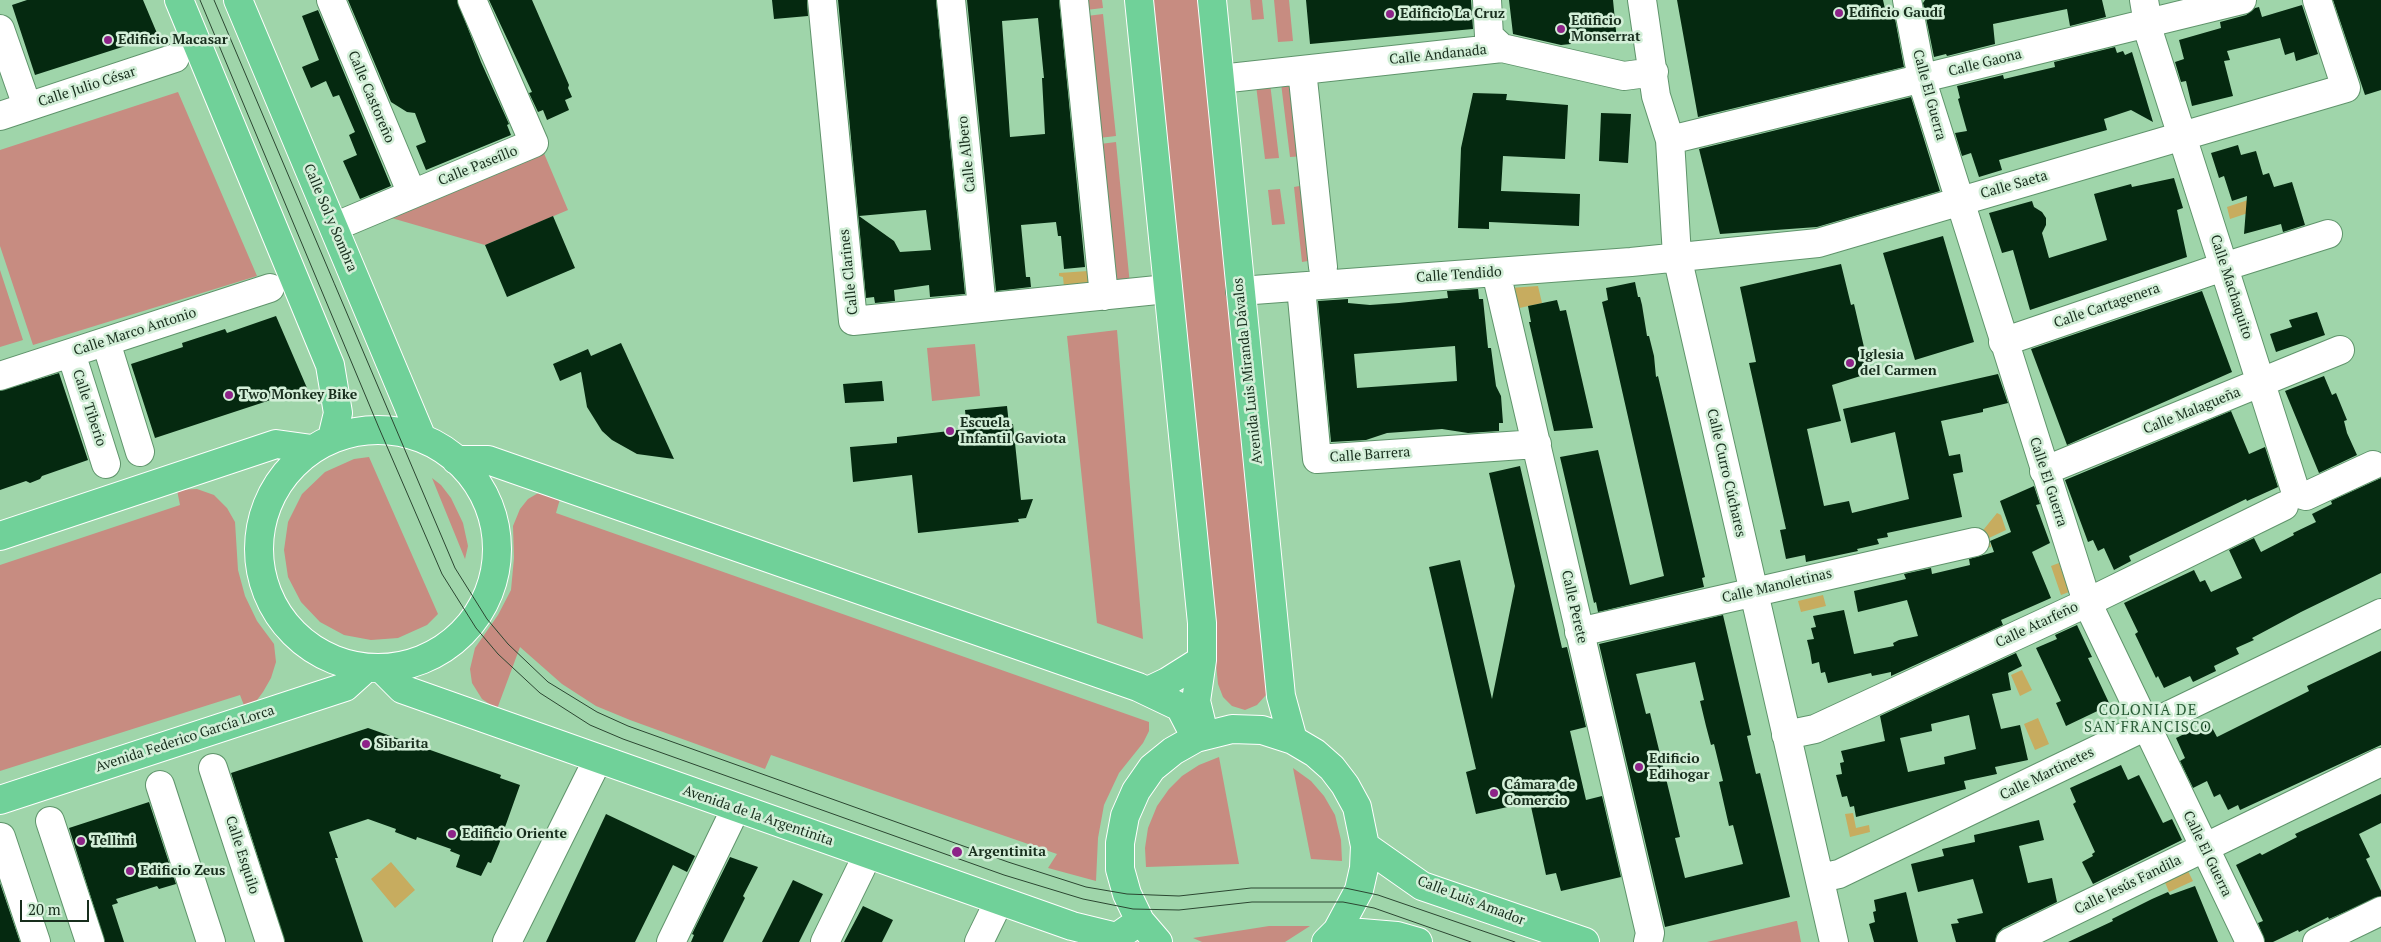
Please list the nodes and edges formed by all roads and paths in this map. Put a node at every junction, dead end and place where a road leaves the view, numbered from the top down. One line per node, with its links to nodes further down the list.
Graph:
1 (179, 0): 47 (main road)
2 (238, 0): 29 (main road, Calle Sol y Sombra)
3 (331, 0): 27 (street, Calle Castoreño)
4 (472, 0): 27 (street, Calle Paseíllo)
5 (822, 0): 39 (street, Calle Clarines)
6 (951, 0): 39 (street, Calle Albero)
7 (1074, 0): 38 (street)
8 (1138, 0): 36 (main road)
9 (1212, 0): 21 (main road, Avenida Luis Miranda Dávalos)
10 (1486, 0): 17 (street)
11 (1642, 0): 20 (street, Calle Curro Cúchares)
12 (1907, 0): 22 (street, Calle El Guerra)
13 (2242, 0): 15 (street, Calle Gaona)
14 (2318, 0): 25 (street, Calle Saeta)
15 (2146, 12): 22 (street, Calle Gaona); 25 (street, Calle Machaquito)
16 (0, 29): 23 (street)
17 (1502, 48): 19 (street, Calle Andanada); 20 (street, Calle Andanada)
18 (175, 58): 23 (street, Calle Julio César)
19 (1302, 70): 21 (street, Calle Andanada); 32 (street)
20 (1654, 72): 26 (street, Calle Curro Cúchares)
21 (1220, 79): 37 (main road, Avenida Luis Miranda Dávalos)
22 (1922, 79): 26 (street, Calle Gaona); 28 (street, Calle El Guerra)
23 (27, 106): 24 (street, Calle Julio César)
24 (0, 116)
25 (2183, 136): 28 (street, Calle Saeta); 45 (street, Calle Machaquito)
26 (1670, 140): 31 (street, Calle Curro Cúchares)
27 (412, 194): 29 (street, Calle Paseíllo)
28 (1960, 202): 31 (street, Calle Saeta); 41 (street, Calle El Guerra)
29 (334, 227): 46 (main road, Calle Sol y Sombra)
30 (2328, 234): 41 (street, Calle Cartagenera)
31 (1677, 256): 33 (street, Calle Tendido); 57 (street, Calle Curro Cúchares)
32 (1323, 267)
33 (1496, 272): 34 (street, Calle Tendido); 48 (street, Calle Perete)
34 (1301, 287): 37 (street, Calle Tendido); 48 (street, Calle Barrera)
35 (270, 288): 40 (street, Calle Marco Antonio)
36 (1167, 289): 38 (street, Calle Clarines); 61 (main road)
37 (1240, 291): 67 (main road, Avenida Luis Miranda Dávalos)
38 (1104, 296): 39 (street, Calle Clarines)
39 (982, 308)
40 (106, 342): 43 (street, Calle Marco Antonio); 49 (street)
41 (2003, 342): 53 (street, Calle El Guerra)
42 (2340, 350): 45 (street, Calle Malagueña)
43 (71, 353): 44 (street, Calle Marco Antonio); 51 (street, Calle Tiberio)
44 (0, 376)
45 (2262, 382): 52 (street, Calle Machaquito); 53 (street, Calle Malagueña)
46 (421, 436): 47 (main road); 50 (main road)
47 (322, 444): 55 (main road); 62 (main road)
48 (1537, 444): 60 (street, Calle Perete)
49 (140, 452)
50 (456, 460): 62 (main road); 63 (main road)
51 (106, 464)
52 (2373, 464)
53 (2044, 471): 58 (street, Calle El Guerra)
54 (2284, 506): 58 (street, Calle Atarfeño)
55 (0, 536)
56 (1974, 542): 57 (street, Calle Manoletinas)
57 (1764, 589): 60 (street, Calle Manoletinas); 65 (street, Calle Curro Cúchares)
58 (2087, 602): 64 (street, Calle El Guerra); 65 (street, Calle Atarfeño)
59 (2381, 613): 64 (street, Calle Martinetes)
60 (1580, 632): 95 (street, Calle Perete)
61 (1202, 660): 63 (main road); 66 (main road)
62 (373, 669): 68 (main road, Avenida de la Argentinita); 72 (main road, Avenida Federico García Lorca)
63 (1148, 690): 66 (main road)
64 (2145, 726): 77 (street, Calle El Guerra); 79 (street, Calle Martinetes)
65 (1786, 735): 79 (street, Calle Curro Cúchares)
66 (1200, 736): 67 (main road); 82 (main road)
67 (1294, 740): 76 (main road)
68 (598, 759): 73 (main road, Avenida de la Argentinita); 89 (street)
69 (2381, 762): 77 (street, Calle Jesús Fandila)
70 (213, 768): 88 (street, Calle Esquilo)
71 (160, 785): 87 (street)
72 (0, 800)
73 (736, 808): 78 (main road, Avenida de la Argentinita); 90 (street)
74 (50, 821): 86 (street)
75 (1, 837): 85 (street)
76 (1365, 846): 84 (main road); 94 (main road, Calle Luis Amador)
77 (2205, 848): 97 (street, Calle Jesús Fandila); 98 (street, Calle El Guerra)
78 (868, 854): 80 (main road, Avenida de la Argentinita); 91 (street)
79 (1820, 878): 96 (street, Calle Curro Cúchares)
80 (999, 902): 83 (main road, Avenida de la Argentinita); 92 (street)
81 (2381, 911): 99 (street)
82 (1145, 933): 83 (main road, Avenida de la Argentinita)
83 (1079, 934)
84 (1329, 939): 93 (main road)
85 (36, 942)
86 (90, 942)
87 (211, 942)
88 (270, 942)
89 (507, 942)
90 (671, 942)
91 (825, 942)
92 (979, 942)
93 (1418, 942)
94 (1585, 942)
95 (1648, 942)
96 (1834, 942)
97 (2010, 942)
98 (2250, 942)
99 (2317, 942)

